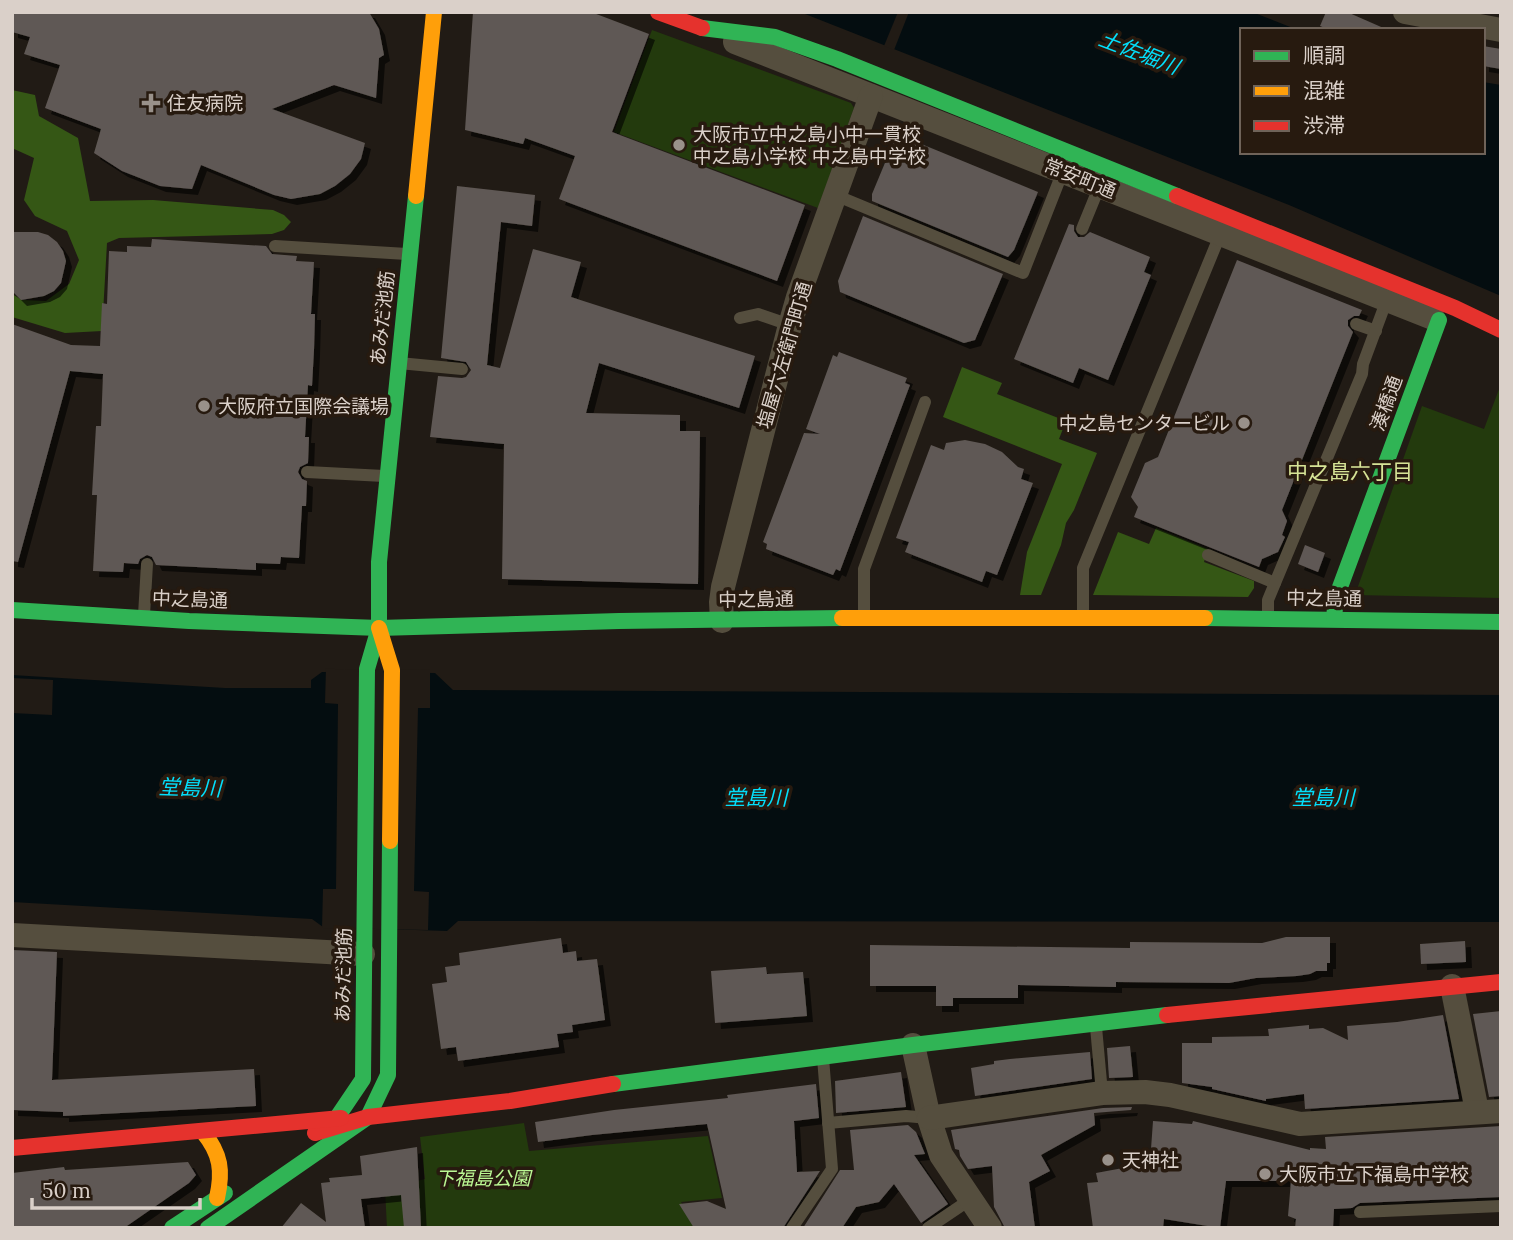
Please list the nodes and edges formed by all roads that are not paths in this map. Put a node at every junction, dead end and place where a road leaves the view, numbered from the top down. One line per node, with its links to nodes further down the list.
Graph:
1 (434, 12): 13 (main road, あみだ池筋)
2 (658, 12): 4 (main road, 常安町通)
3 (1405, 12): 5 (street)
4 (702, 28): 6 (street, 常安町通); 7 (main road)
5 (1501, 30)
6 (871, 96): 7 (street, 常安町通); 9 (street, 塩屋六左衛門町通)
7 (1062, 159): 8 (street, 常安町通); 9 (lane); 19 (main road)
8 (1100, 186): 10 (lane); 11 (street, 常安町通)
9 (835, 195): 18 (street, 塩屋六左衛門町通)
10 (1082, 229)
11 (1220, 235): 14 (street, 常安町通); 33 (lane)
12 (275, 246): 13 (lane)
13 (410, 254): 22 (main road, あみだ池筋)
14 (1386, 302): 16 (street, 常安町通); 20 (lane)
15 (740, 318): 18 (lane)
16 (1439, 320): 21 (street, 常安町通); 35 (main road, 湊橋通)
17 (1356, 324): 20 (lane)
18 (790, 325): 36 (street, 塩屋六左衛門町通)
19 (1501, 330)
20 (1376, 331): 29 (lane)
21 (1501, 346)
22 (399, 363): 23 (lane); 26 (main road, あみだ池筋)
23 (462, 369)
24 (925, 402): 32 (lane)
25 (307, 472): 26 (lane)
26 (388, 476): 38 (main road, あみだ池筋)
27 (1208, 555): 29 (lane)
28 (147, 564): 31 (lane)
29 (1275, 583): 34 (lane)
30 (12, 610): 31 (main road, 中之島通)
31 (144, 618): 38 (main road, 中之島通)
32 (864, 618): 33 (main road, 中之島通); 36 (main road, 中之島通)
33 (1083, 618): 34 (main road, 中之島通)
34 (1268, 618): 35 (main road, 中之島通)
35 (1334, 618): 37 (main road, 中之島通)
36 (722, 621): 38 (main road, 中之島通)
37 (1501, 622)
38 (379, 628): 40 (main road, あみだ池筋); 46 (main road, あみだ池筋)
39 (12, 935): 40 (street)
40 (363, 954): 51 (main road, あみだ池筋)
41 (1501, 982): 42 (main road)
42 (1452, 986): 43 (main road); 48 (street)
43 (1096, 1024): 44 (main road); 47 (lane)
44 (913, 1045): 45 (main road); 50 (street)
45 (823, 1056): 49 (main road); 52 (lane)
46 (388, 1069): 49 (main road, あみだ池筋); 51 (main road)
47 (1102, 1093): 48 (street); 50 (street)
48 (1489, 1111)
49 (368, 1117): 51 (main road); 51 (main road, あみだ池筋); 61 (main road, あみだ池筋)
50 (929, 1118): 52 (lane); 57 (street)
51 (336, 1119): 53 (main road)
52 (828, 1123): 62 (lane)
53 (203, 1132): 54 (main road); 56 (main road)
54 (12, 1148)
55 (240, 1183): 56 (main road)
56 (217, 1198): 60 (main road)
57 (971, 1199): 63 (lane); 64 (street)
58 (1501, 1206): 59 (lane)
59 (1360, 1213)
60 (172, 1228)
61 (208, 1228)
62 (792, 1228)
63 (929, 1228)
64 (990, 1228)

